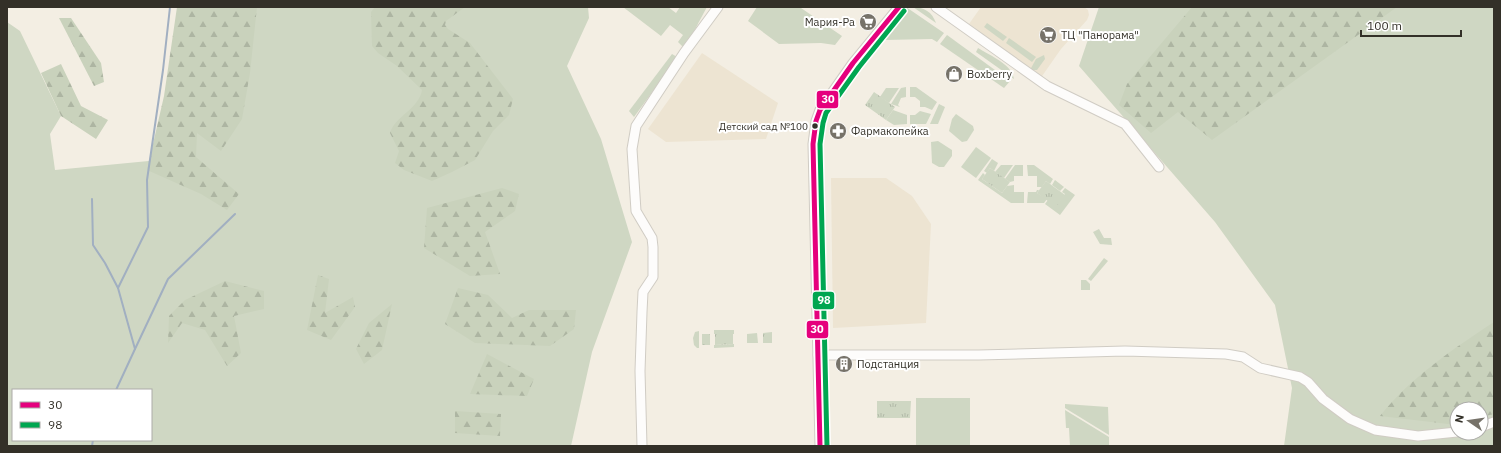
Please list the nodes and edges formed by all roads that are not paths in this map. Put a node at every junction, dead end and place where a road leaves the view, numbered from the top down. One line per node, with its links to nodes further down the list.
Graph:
1 (718, 7): 7 (street)
2 (899, 7): 5 (street)
3 (936, 7): 4 (street)
4 (1160, 167)
5 (818, 354): 6 (street); 8 (street)
6 (1449, 433)
7 (642, 446)
8 (820, 446)

